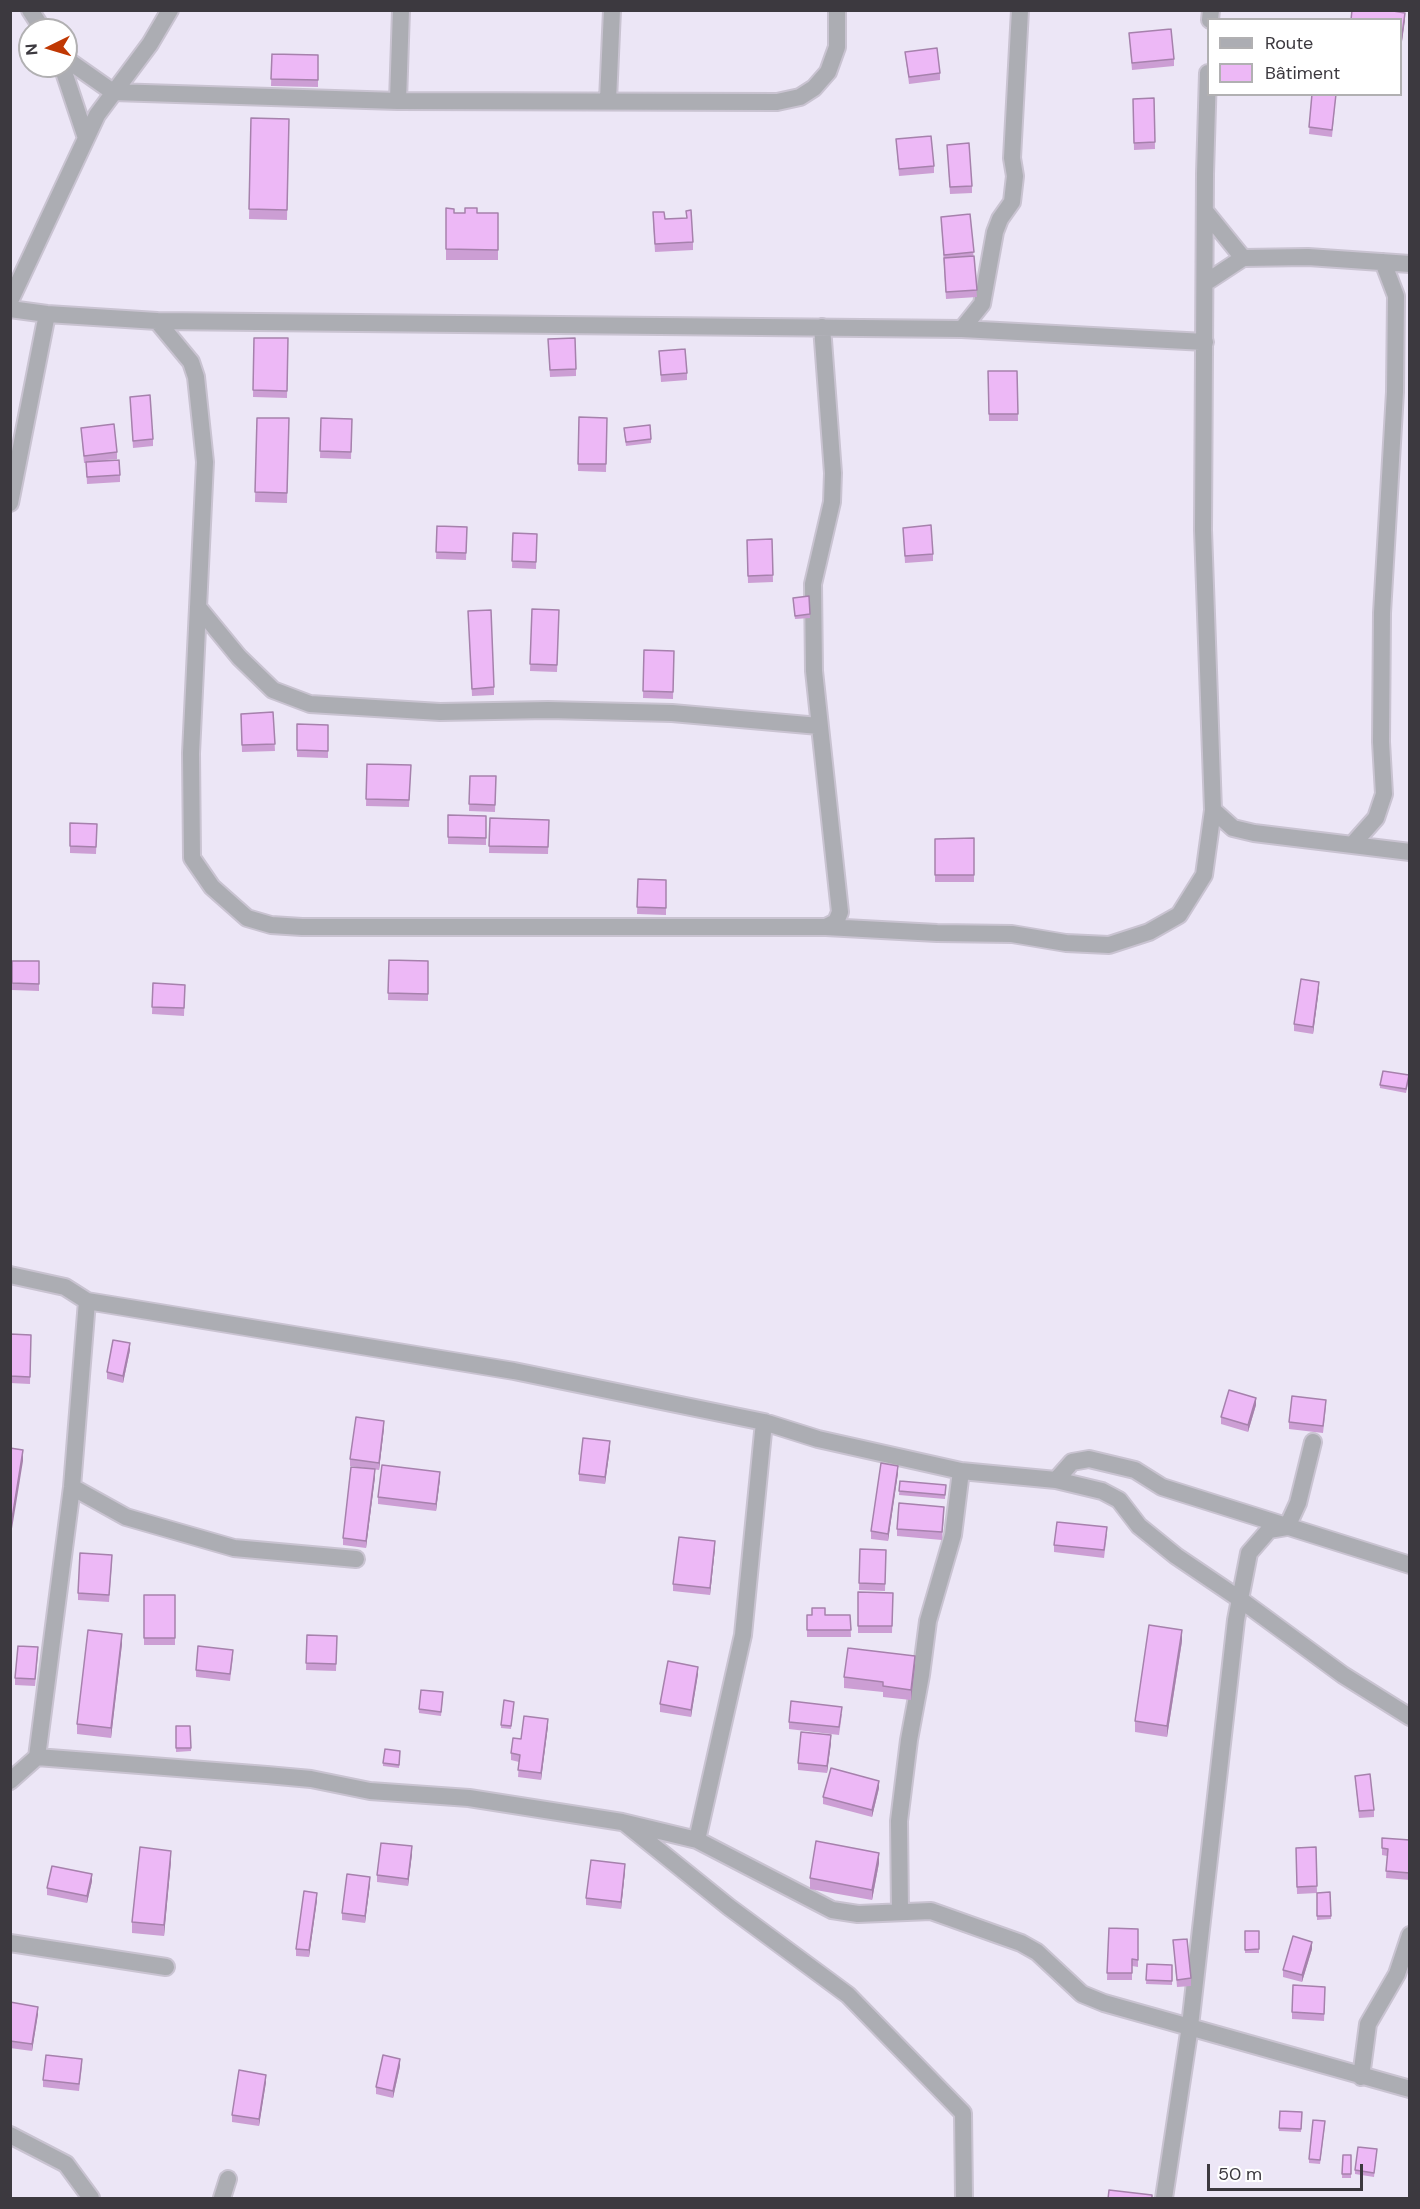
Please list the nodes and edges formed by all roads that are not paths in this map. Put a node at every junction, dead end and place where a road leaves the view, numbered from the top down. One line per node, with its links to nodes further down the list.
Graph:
1 (170, 10): 8 (street)
2 (401, 10): 11 (street)
3 (612, 10): 10 (street)
4 (837, 10): 10 (street)
5 (1020, 10): 22 (street)
6 (78, 67): 8 (street)
7 (66, 78): 12 (street)
8 (113, 92): 11 (street); 12 (street)
9 (1208, 96): 13 (street)
10 (608, 100): 11 (street)
11 (398, 101)
12 (86, 138): 18 (street)
13 (1205, 211): 14 (street); 17 (street)
14 (1243, 258): 15 (street); 17 (street)
15 (1383, 262): 16 (street); 28 (street)
16 (1410, 264)
17 (1205, 283): 23 (street)
18 (11, 299): 19 (street)
19 (47, 314): 20 (street); 24 (street)
20 (157, 321): 21 (street); 25 (street)
21 (822, 327): 22 (street); 26 (street)
22 (962, 329): 23 (street)
23 (1205, 342): 27 (street)
24 (10, 503)
25 (198, 607): 26 (street); 30 (street)
26 (819, 726): 30 (street)
27 (1213, 810): 28 (street); 30 (street)
28 (1352, 845): 29 (street)
29 (1410, 852)
30 (826, 927)
31 (10, 1275): 32 (street)
32 (87, 1301): 33 (street); 37 (street)
33 (764, 1422): 35 (street); 46 (street)
34 (1314, 1442): 38 (street)
35 (961, 1470): 36 (street); 47 (street)
36 (1056, 1480): 38 (street); 41 (street)
37 (72, 1487): 39 (street); 43 (street)
38 (1287, 1527): 40 (street); 41 (street)
39 (356, 1559)
40 (1410, 1565)
41 (1241, 1600): 42 (street); 51 (street)
42 (1410, 1718)
43 (37, 1757): 44 (street); 45 (street)
44 (10, 1781)
45 (622, 1822): 46 (street); 58 (street)
46 (698, 1840): 47 (street)
47 (900, 1912): 51 (street)
48 (1410, 1935): 52 (street)
49 (10, 1943): 50 (street)
50 (166, 1967)
51 (1190, 2026): 52 (street); 59 (street)
52 (1361, 2077): 53 (street)
53 (1410, 2089)
54 (10, 2135): 56 (street)
55 (228, 2179): 57 (street)
56 (91, 2199)
57 (222, 2199)
58 (964, 2199)
59 (1164, 2199)

